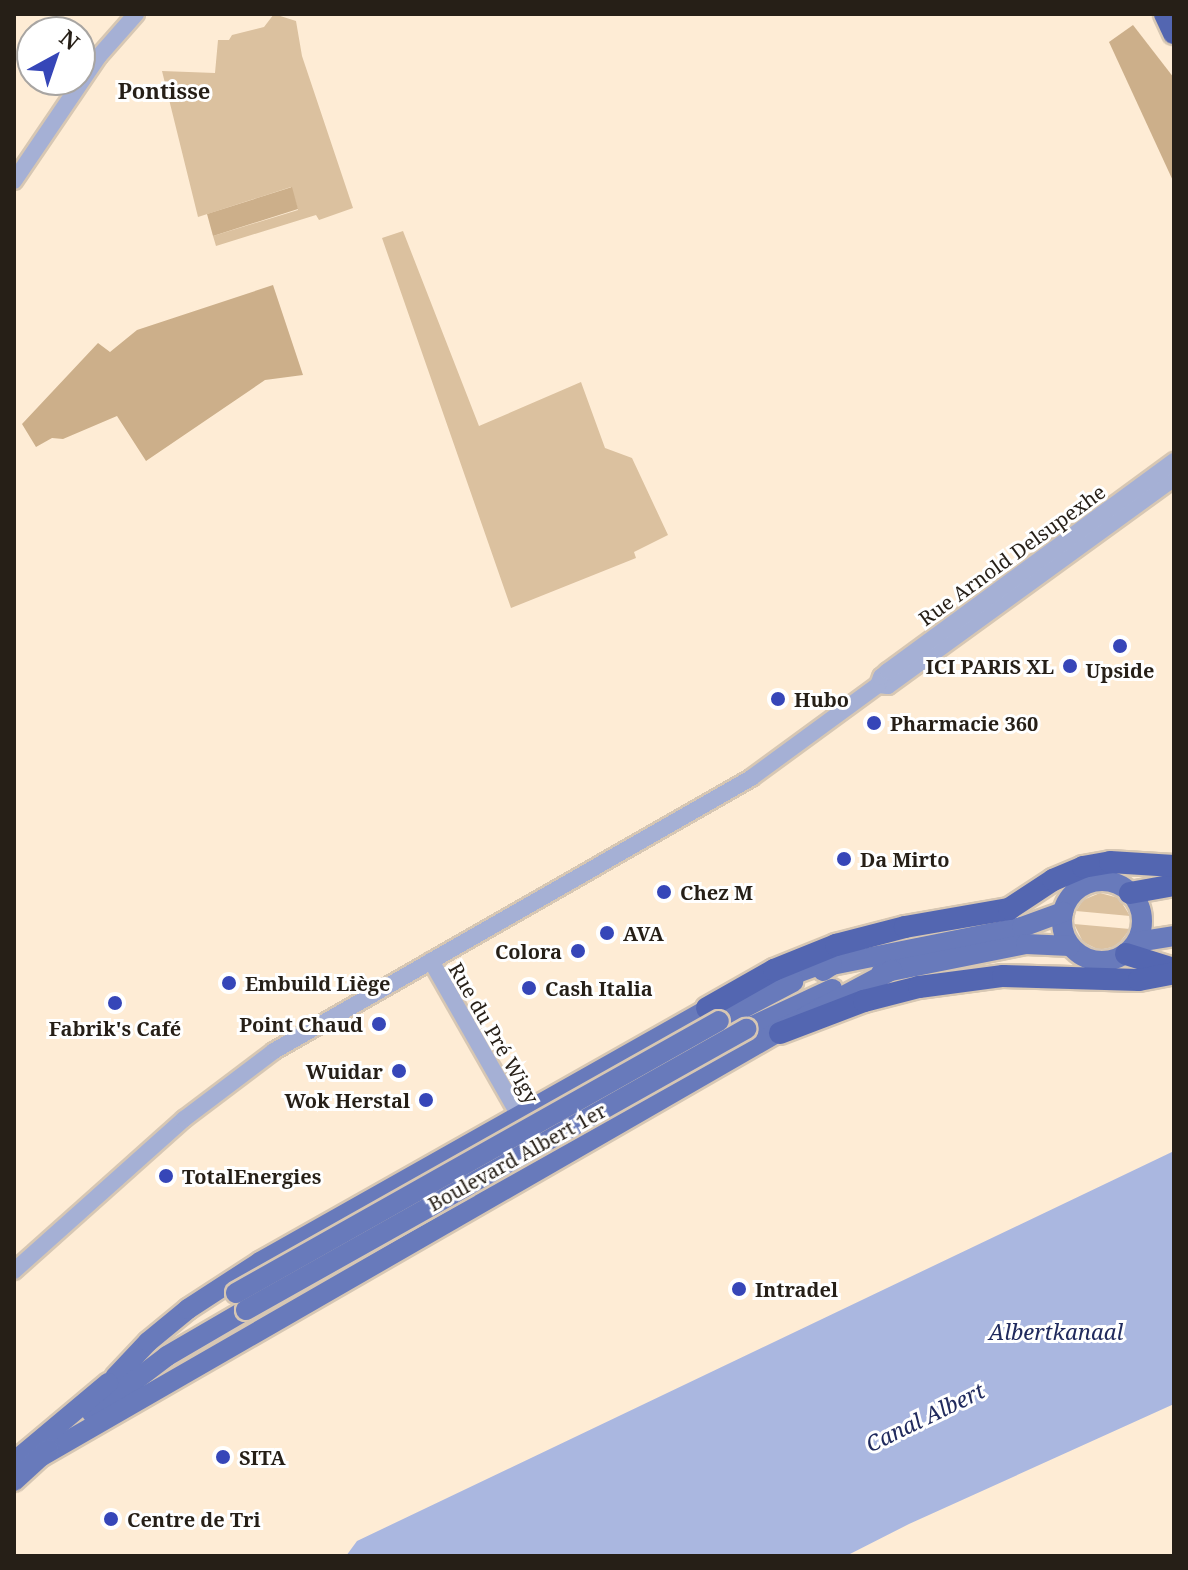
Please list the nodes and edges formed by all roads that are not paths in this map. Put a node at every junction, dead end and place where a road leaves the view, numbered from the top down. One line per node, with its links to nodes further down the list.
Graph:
1 (136, 14): 4 (street)
2 (1165, 14): 3 (highway)
3 (1174, 33)
4 (14, 181)
5 (1174, 461): 7 (street, Rue Arnold Delsupexhe)
6 (1173, 479): 7 (street, Rue Arnold Delsupexhe)
7 (878, 685): 16 (street, Rue Arnold Delsupexhe)
8 (1174, 866): 19 (highway)
9 (1174, 885): 10 (highway)
10 (1136, 902): 11 (main road, Boulevard Albert 1er); 12 (main road, Boulevard Albert 1er); 15 (main road)
11 (1063, 912): 14 (main road); 19 (main road, Boulevard Albert 1er)
12 (1174, 924)
13 (1174, 936): 15 (main road, Boulevard Albert 1er)
14 (1070, 946): 15 (main road, Boulevard Albert 1er); 17 (main road, Boulevard Albert 1er)
15 (1131, 948): 18 (highway)
16 (431, 961): 21 (street, Rue du Pré Wigy); 23 (street, Rue Arnold Delsupexhe)
17 (892, 970): 20 (main road); 24 (main road, Boulevard Albert 1er, bridge)
18 (1174, 971): 20 (highway)
19 (713, 1014): 21 (main road); 24 (main road, Boulevard Albert 1er, bridge)
20 (780, 1033): 22 (main road)
21 (518, 1115): 22 (street, Rue du Pré Wigy); 25 (main road)
22 (548, 1166): 26 (main road)
23 (14, 1271)
24 (241, 1302): 25 (main road, Boulevard Albert 1er); 26 (main road, Boulevard Albert 1er)
25 (115, 1377): 27 (main road, Boulevard Albert 1er)
26 (40, 1457): 28 (main road, Boulevard Albert 1er)
27 (14, 1462)
28 (14, 1481)

